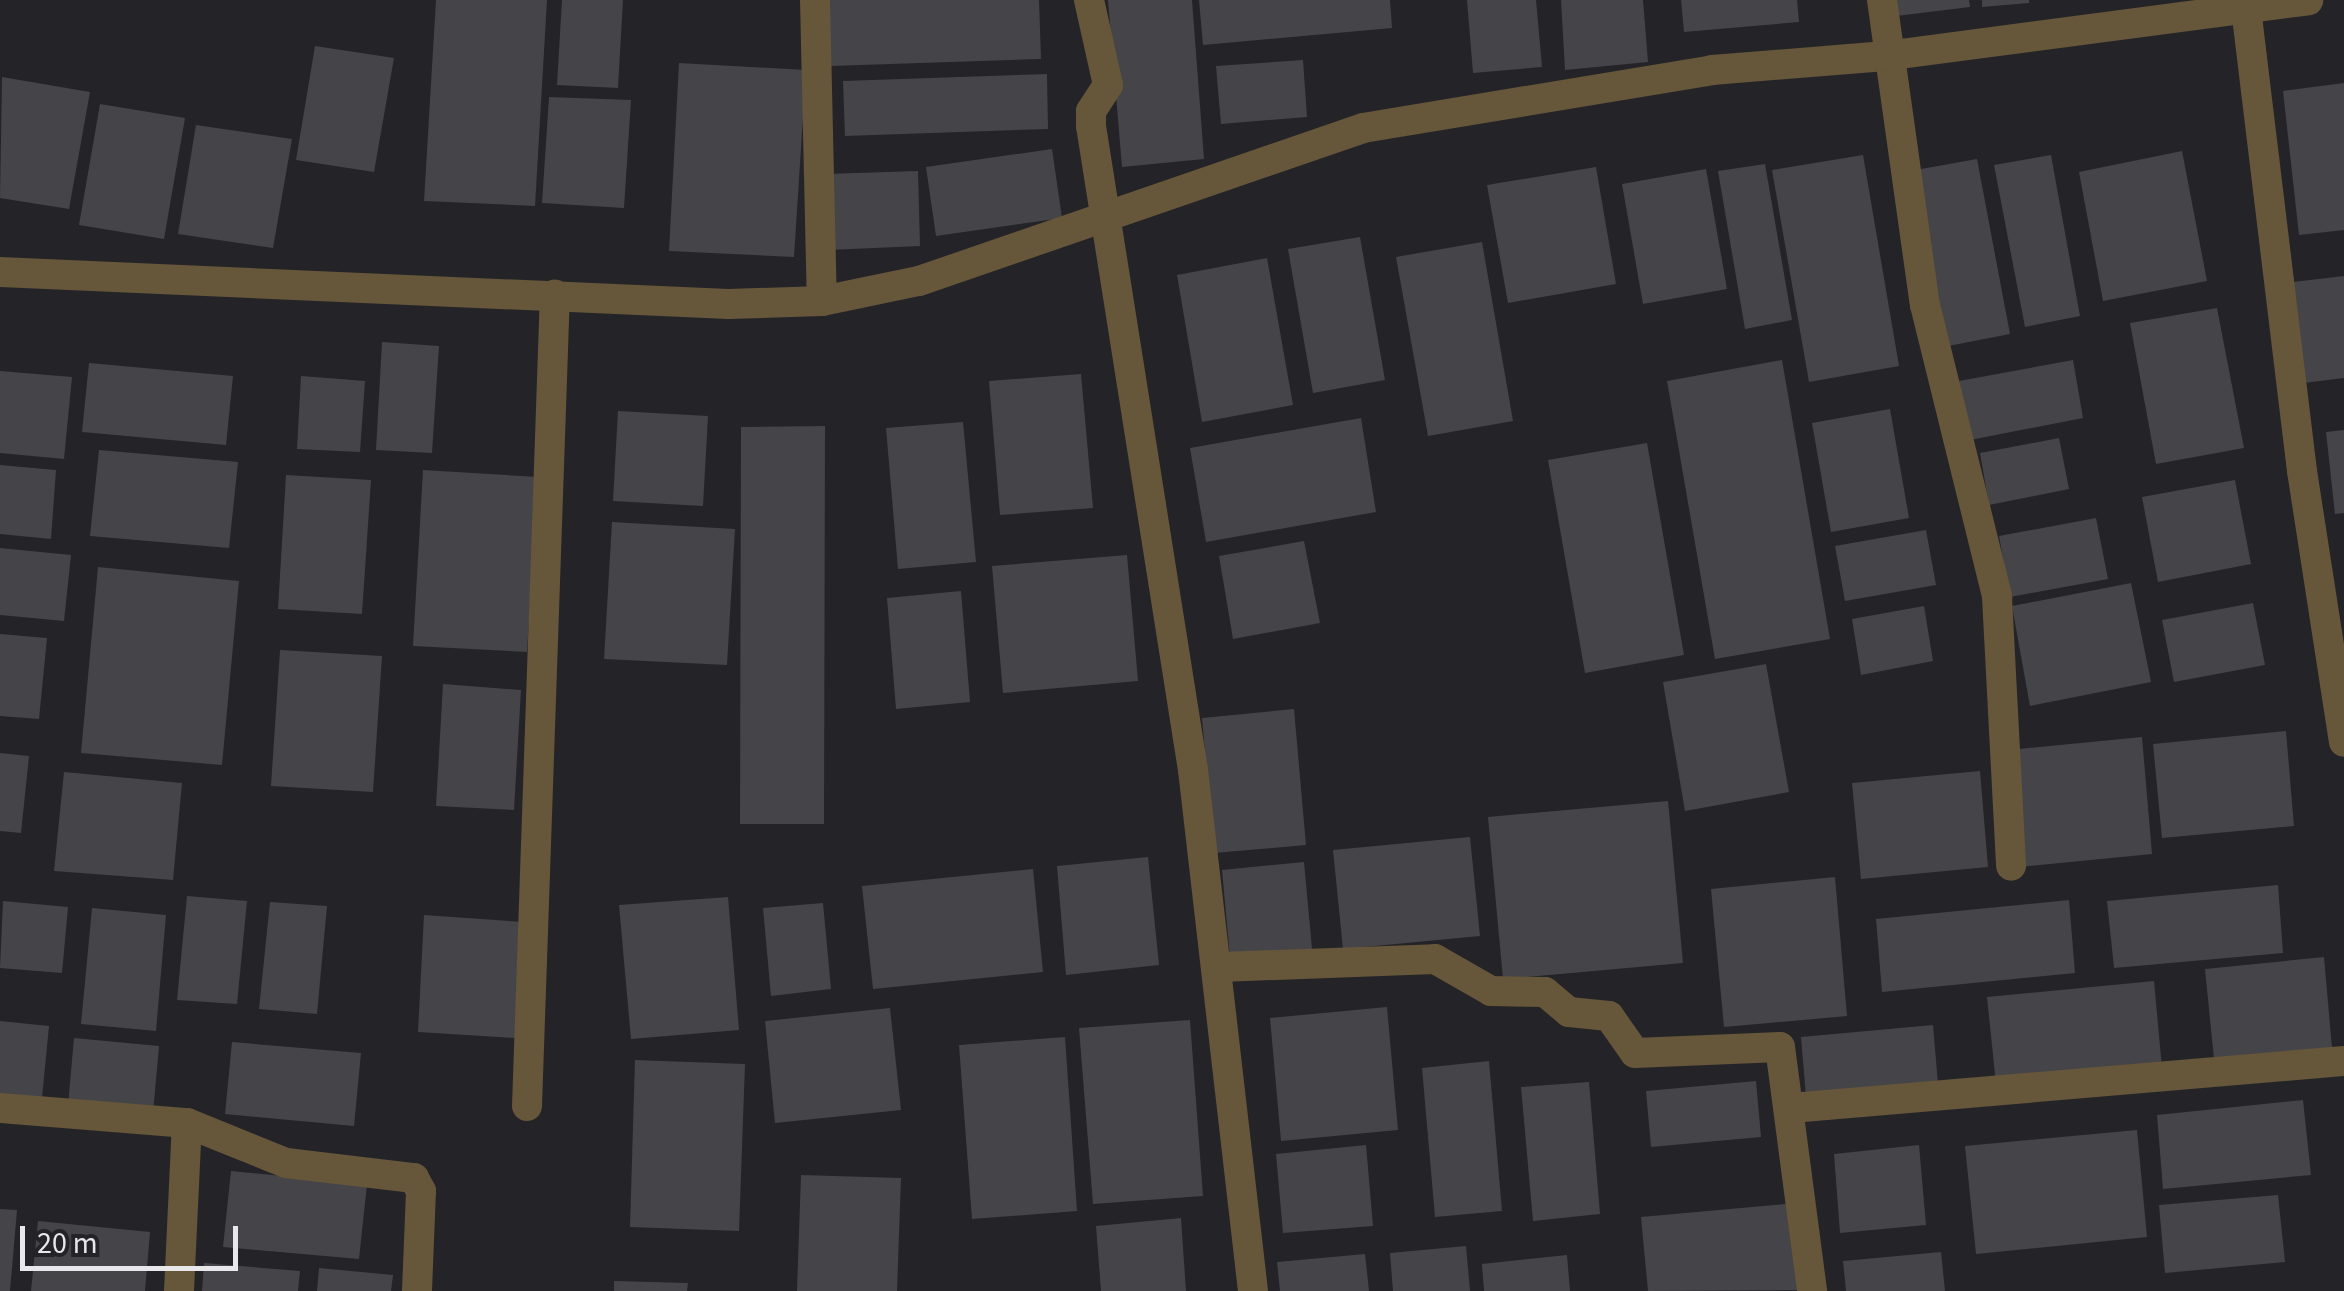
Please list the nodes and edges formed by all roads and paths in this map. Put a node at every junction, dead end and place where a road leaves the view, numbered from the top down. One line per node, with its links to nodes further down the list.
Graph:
1 (816, 0): 10 (street)
2 (1089, 0): 7 (street)
3 (1882, 0): 6 (street)
4 (2308, 0): 5 (street)
5 (2245, 4): 6 (street); 11 (street)
6 (1885, 56): 7 (street); 12 (street)
7 (1106, 212): 10 (street); 13 (street)
8 (0, 272): 9 (street)
9 (556, 294): 10 (street); 15 (street)
10 (822, 301)
11 (2344, 742)
12 (2011, 866)
13 (1220, 967): 17 (street); 21 (street)
14 (2344, 1062): 17 (street)
15 (527, 1106)
16 (0, 1108): 18 (street)
17 (1791, 1108): 22 (street)
18 (187, 1124): 19 (street); 20 (street)
19 (179, 1291)
20 (417, 1291)
21 (1253, 1291)
22 (1812, 1291)

